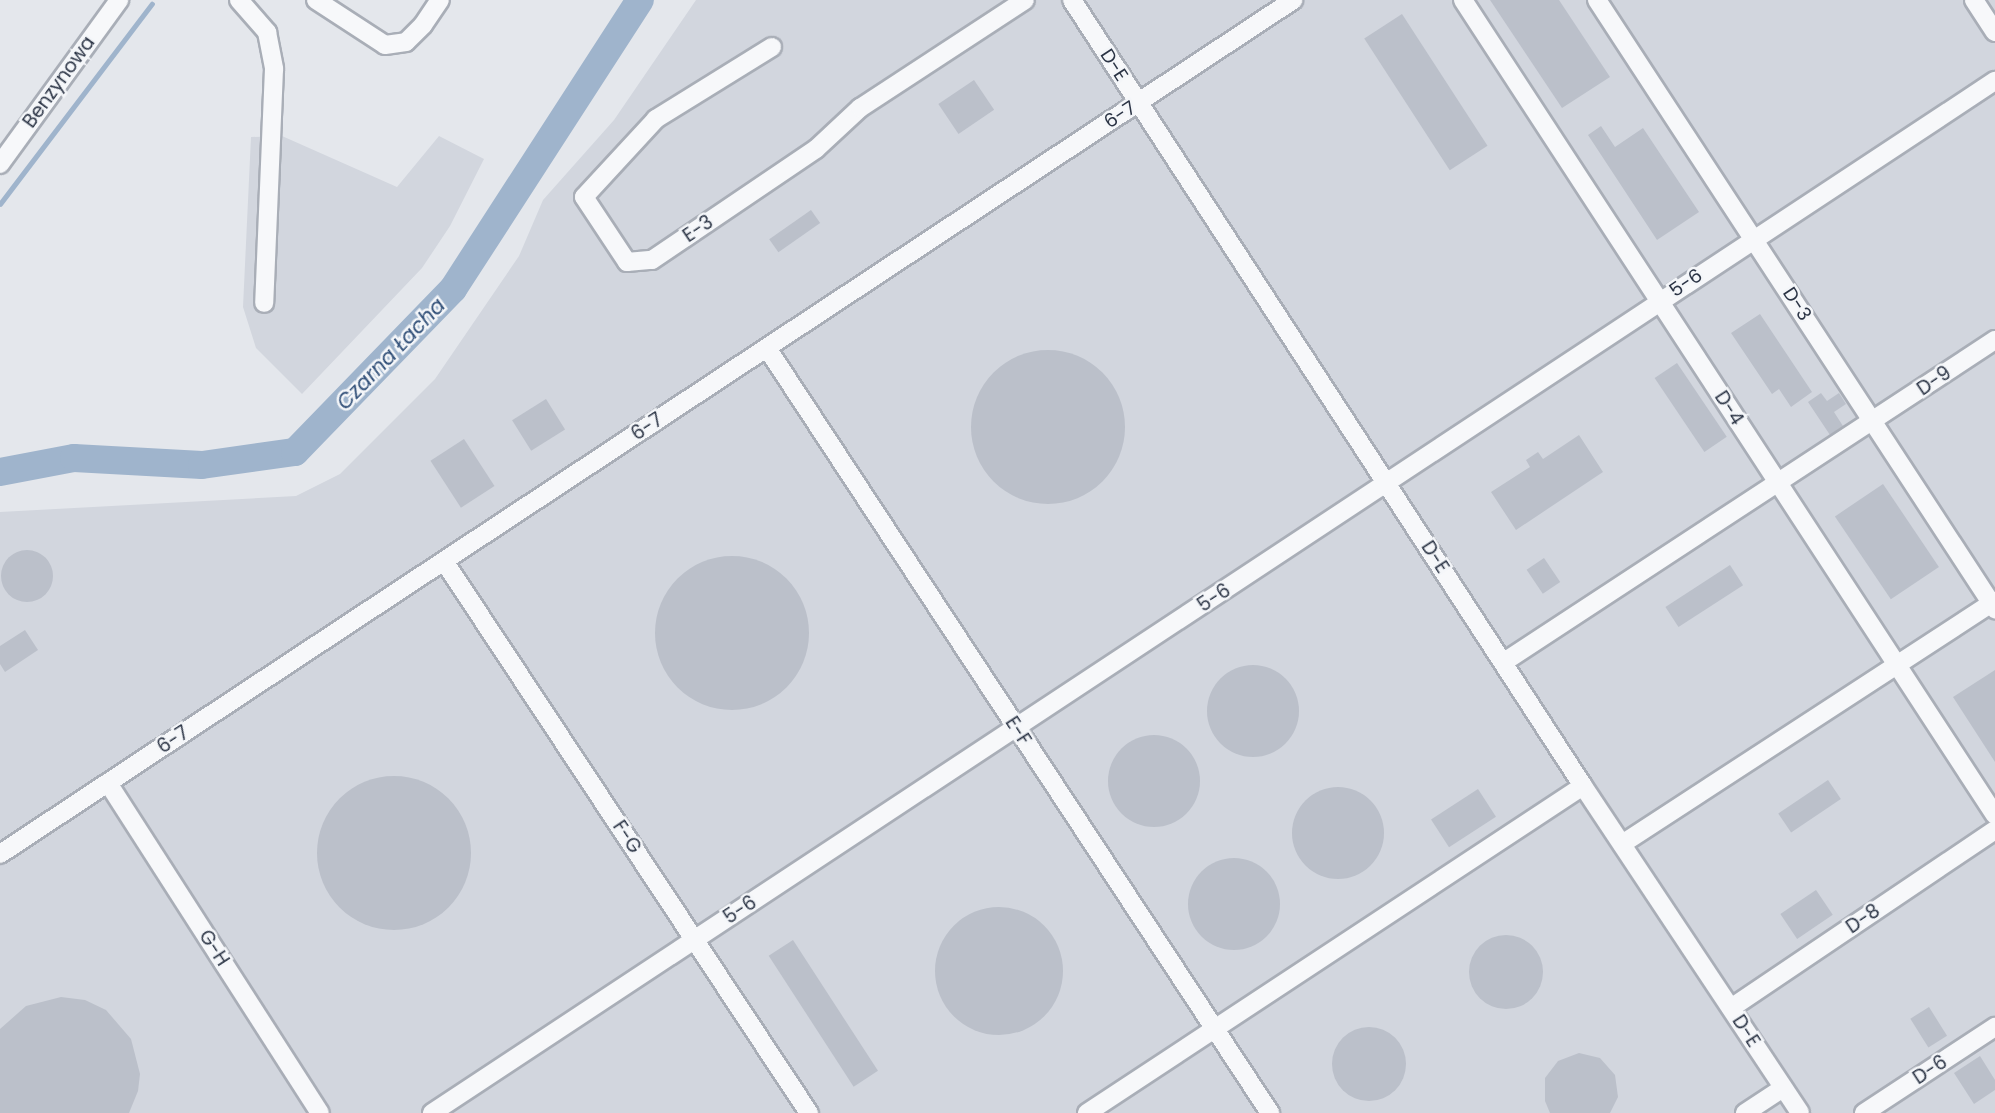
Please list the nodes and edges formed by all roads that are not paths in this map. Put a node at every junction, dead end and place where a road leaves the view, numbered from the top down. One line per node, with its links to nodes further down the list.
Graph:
1 (119, 0): 15 (street, Benzynowa)
2 (316, 0): 3 (street)
3 (440, 0)
4 (1025, 0): 12 (street, E-3)
5 (1072, 0): 14 (street, D-E)
6 (1293, 0): 14 (street, 6-7)
7 (1463, 0): 17 (street, D-4)
8 (1597, 0): 16 (street, D-3)
9 (1974, 0): 11 (street)
10 (246, 2): 18 (street)
11 (1995, 32)
12 (772, 47)
13 (1995, 81): 16 (street, 5-6)
14 (1139, 103): 20 (street, 6-7); 22 (street, D-E)
15 (0, 164)
16 (1754, 237): 17 (street, 5-6); 21 (street, D-3)
17 (1660, 300): 22 (street, 5-6); 23 (street, D-4)
18 (264, 303)
19 (1995, 340): 21 (street, D-9)
20 (767, 348): 24 (street, 6-7); 28 (street, E-F)
21 (1872, 422): 23 (street, D-9); 25 (street, D-3)
22 (1387, 484): 26 (street, D-E); 28 (street, 5-6)
23 (1777, 484): 26 (street, D-9); 27 (street, D-4)
24 (444, 561): 29 (street, 6-7); 35 (street, F-G)
25 (1994, 604): 27 (street)
26 (1504, 662): 30 (street, D-E)
27 (1896, 665): 31 (street, D-4); 33 (street)
28 (1016, 728): 35 (street, 5-6); 38 (street, E-F)
29 (108, 783): 34 (street, 6-7); 40 (street, G-H)
30 (1583, 786): 33 (street, D-E); 38 (street)
31 (1995, 815)
32 (1995, 830): 36 (street, D-8)
33 (1622, 844): 36 (street, D-E)
34 (0, 854)
35 (695, 939): 41 (street, 5-6); 42 (street, F-G)
36 (1731, 1008): 39 (street, D-E)
37 (1995, 1027): 47 (street, D-6)
38 (1215, 1028): 43 (street); 44 (street, E-F)
39 (1783, 1088): 45 (street); 46 (street, D-E)
40 (320, 1113)
41 (432, 1113)
42 (809, 1113)
43 (1087, 1113)
44 (1270, 1113)
45 (1745, 1113)
46 (1800, 1113)
47 (1864, 1113)

